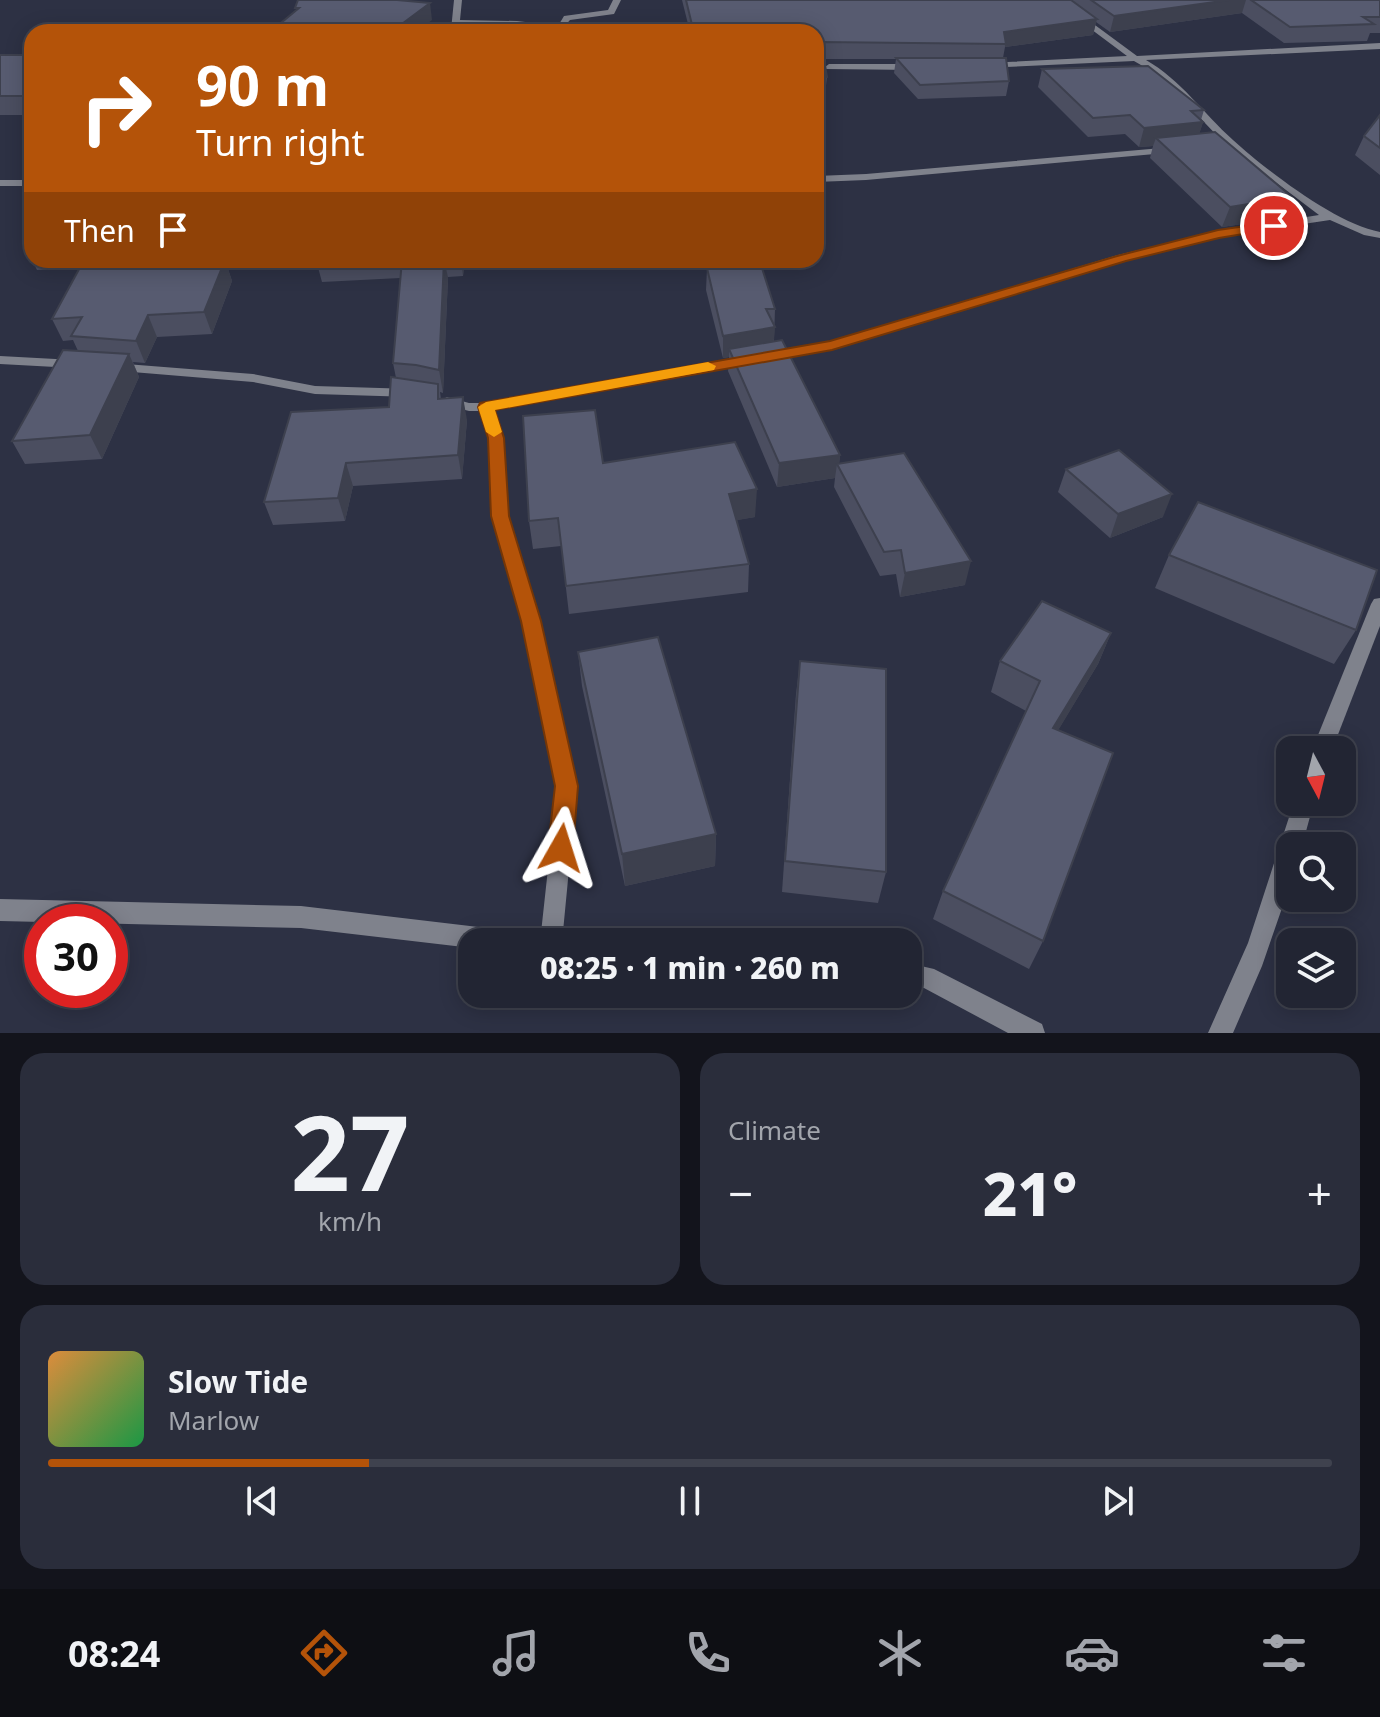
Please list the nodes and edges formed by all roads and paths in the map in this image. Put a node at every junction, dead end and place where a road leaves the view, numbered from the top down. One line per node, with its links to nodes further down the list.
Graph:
1 (458, 0): 4 (street)
2 (617, 0): 5 (street)
3 (1056, 0): 7 (street)
4 (456, 24)
5 (563, 24)
6 (1380, 46): 7 (street)
7 (1133, 57): 8 (street); 11 (street)
8 (969, 66)
9 (829, 67): 10 (street)
10 (922, 67)
11 (1230, 143): 12 (street); 17 (street)
12 (1216, 145)
13 (1188, 148): 14 (street)
14 (824, 179)
15 (0, 183): 16 (street)
16 (24, 183)
17 (1330, 217): 18 (street); 20 (street)
18 (1380, 235)
19 (0, 360): 20 (street)
20 (486, 407): 25 (street)
21 (1379, 611): 22 (street)
22 (1328, 736)
23 (1276, 897): 29 (street)
24 (0, 910): 26 (street)
25 (552, 928)
26 (458, 936)
27 (922, 977): 28 (street)
28 (1033, 1033)
29 (1220, 1033)

